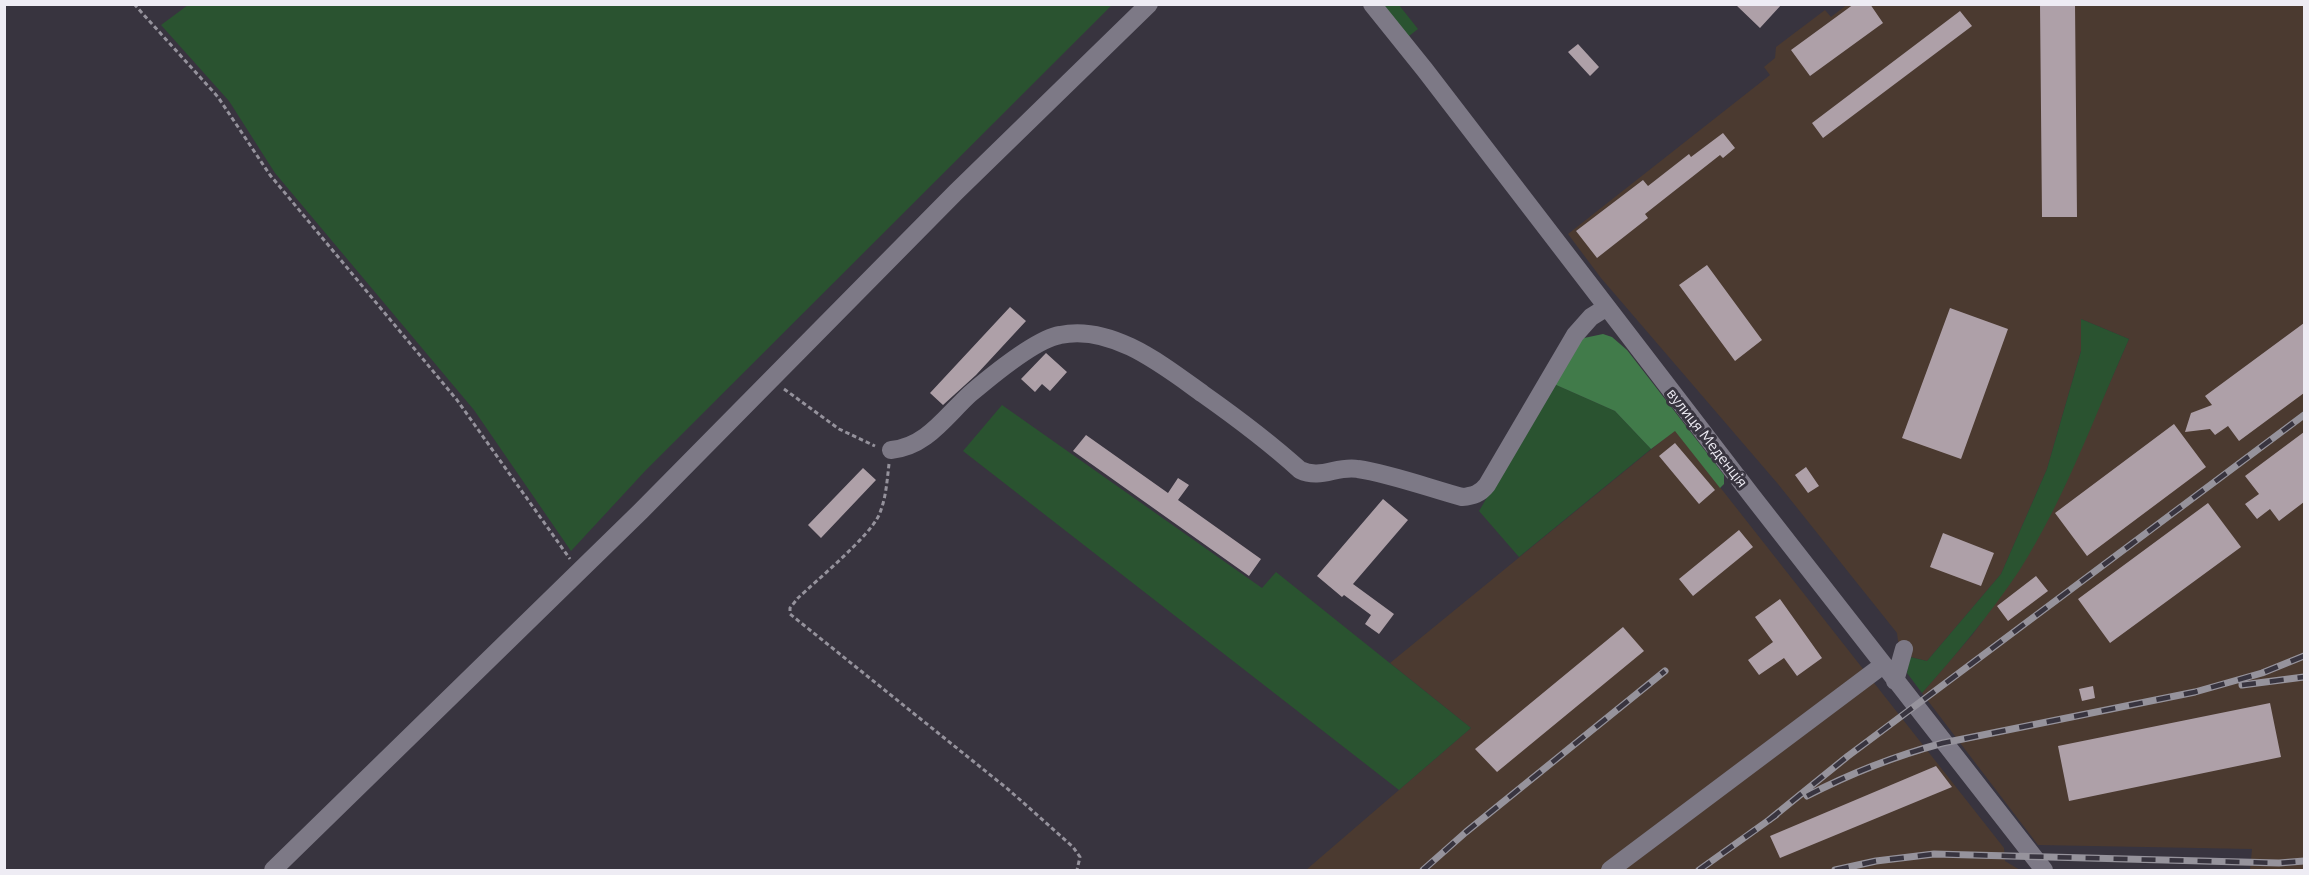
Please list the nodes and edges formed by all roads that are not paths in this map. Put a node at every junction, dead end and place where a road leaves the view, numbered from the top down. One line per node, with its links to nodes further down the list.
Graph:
1 (1149, 4): 8 (street)
2 (1372, 4): 3 (street, вулиця Меденція)
3 (1606, 307): 4 (street); 6 (street, вулиця Меденція)
4 (891, 450)
5 (1904, 649): 7 (street)
6 (1883, 665): 7 (street, вулиця Меденція); 9 (street)
7 (1895, 681): 10 (street, вулиця Меденція)
8 (273, 870)
9 (1610, 870)
10 (2044, 870)

